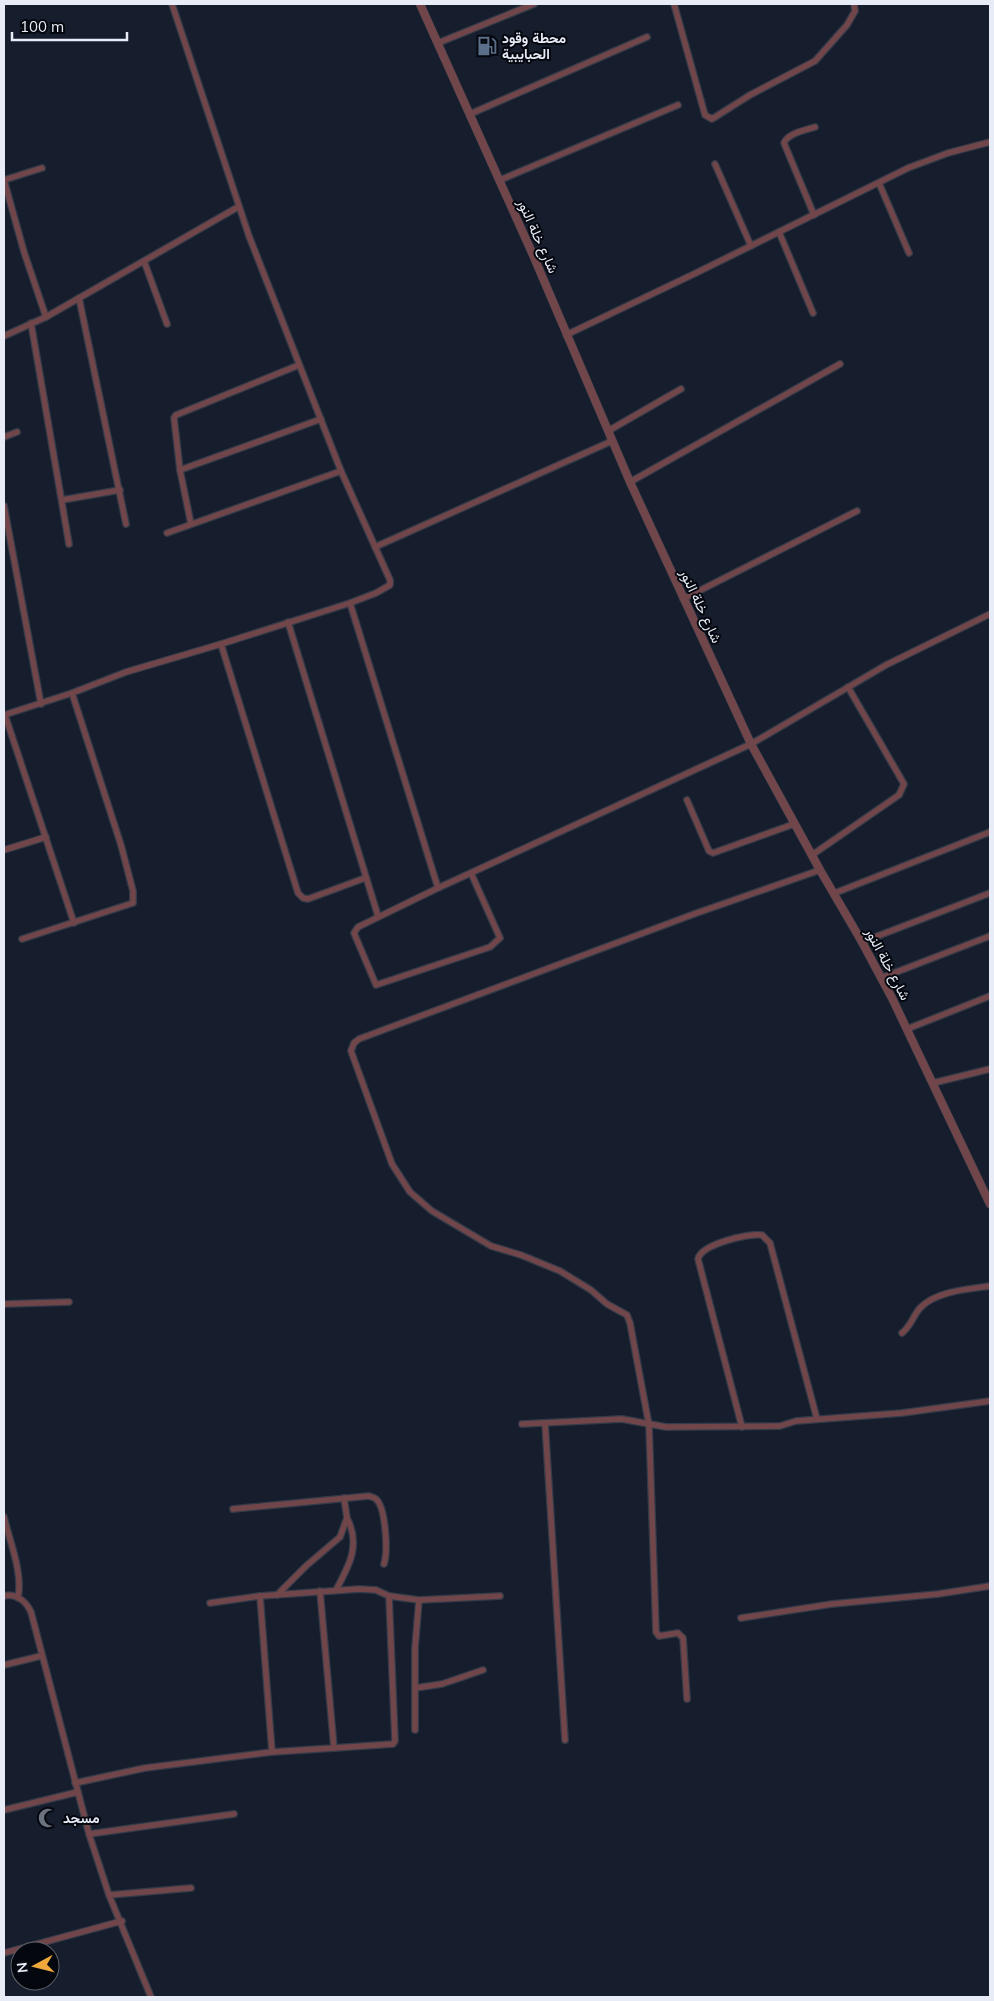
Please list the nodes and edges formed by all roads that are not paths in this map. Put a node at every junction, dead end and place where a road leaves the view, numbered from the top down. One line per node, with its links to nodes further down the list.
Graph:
1 (172, 4): 17 (street)
2 (420, 4): 7 (street, شارع خلة النور)
3 (534, 4): 7 (street)
4 (674, 4): 5 (street)
5 (854, 4)
6 (647, 37): 9 (street)
7 (438, 43): 9 (street, شارع خلة النور)
8 (678, 105): 15 (street)
9 (470, 114): 15 (street, شارع خلة النور)
10 (816, 127): 18 (street)
11 (990, 142): 16 (street)
12 (715, 164): 20 (street)
13 (42, 168): 14 (street)
14 (4, 180): 25 (street)
15 (500, 180): 28 (street, شارع خلة النور)
16 (879, 183): 18 (street); 21 (street)
17 (238, 207): 22 (street); 31 (street)
18 (814, 215): 19 (street)
19 (779, 232): 20 (street); 24 (street)
20 (751, 246): 28 (street)
21 (909, 253)
22 (144, 261): 23 (street); 27 (street)
23 (79, 298): 25 (street); 41 (street)
24 (813, 313)
25 (46, 317): 26 (street)
26 (31, 323): 29 (street); 42 (street)
27 (167, 324)
28 (566, 335): 34 (street, شارع خلة النور)
29 (4, 336)
30 (840, 364): 40 (street)
31 (300, 365): 33 (street); 38 (street)
32 (681, 389): 34 (street)
33 (321, 419): 38 (street); 39 (street)
34 (608, 431): 37 (street, شارع خلة النور)
35 (17, 432): 36 (street)
36 (4, 437)
37 (612, 441): 40 (street, شارع خلة النور); 50 (street)
38 (180, 470): 46 (street)
39 (341, 471): 46 (street); 50 (street)
40 (630, 482): 51 (street, شارع خلة النور)
41 (120, 490): 42 (street); 45 (street)
42 (62, 500): 49 (street)
43 (4, 506): 47 (street)
44 (857, 511): 51 (street)
45 (126, 524)
46 (191, 524): 48 (street)
47 (5, 526): 58 (street)
48 (167, 533)
49 (69, 544)
50 (375, 547): 52 (street)
51 (683, 599): 60 (street, شارع خلة النور)
52 (350, 603): 54 (street); 70 (street)
53 (990, 614): 56 (street)
54 (288, 622): 55 (street); 69 (street)
55 (221, 644): 57 (street); 69 (street)
56 (848, 687): 60 (street); 66 (street)
57 (72, 693): 58 (street); 74 (street)
58 (41, 704): 59 (street)
59 (4, 715): 64 (street)
60 (750, 744): 62 (street, شارع خلة النور); 68 (street)
61 (688, 800): 62 (street)
62 (794, 824): 66 (street, شارع خلة النور)
63 (990, 832): 71 (street)
64 (46, 837): 65 (street); 74 (street)
65 (4, 850)
66 (812, 855): 67 (street, شارع خلة النور)
67 (820, 870): 71 (street, شارع خلة النور); 92 (street)
68 (471, 873): 70 (street); 73 (street)
69 (365, 878): 73 (street)
70 (438, 888): 73 (street)
71 (835, 893): 77 (street, شارع خلة النور)
72 (990, 893): 77 (street)
73 (378, 916)
74 (74, 923): 76 (street)
75 (990, 936): 78 (street)
76 (22, 939)
77 (862, 942): 78 (street, شارع خلة النور)
78 (881, 978): 80 (street, شارع خلة النور)
79 (990, 996): 80 (street)
80 (907, 1029): 82 (street, شارع خلة النور)
81 (990, 1069): 82 (street)
82 (933, 1084): 83 (street, شارع خلة النور)
83 (990, 1204)
84 (990, 1286): 87 (street)
85 (69, 1302): 86 (street)
86 (4, 1304)
87 (902, 1333)
88 (990, 1401): 89 (street)
89 (817, 1419): 93 (street); 93 (street)
90 (545, 1423): 91 (street); 92 (street); 117 (street)
91 (522, 1424)
92 (649, 1425): 93 (street); 115 (street)
93 (742, 1427)
94 (344, 1498): 95 (street); 97 (street); 98 (street)
95 (233, 1508)
96 (4, 1517): 107 (street)
97 (347, 1518): 100 (street); 102 (street)
98 (384, 1564)
99 (990, 1586): 110 (street)
100 (336, 1590): 101 (street); 105 (street)
101 (320, 1591): 102 (street); 118 (street)
102 (277, 1595): 104 (street)
103 (4, 1596): 107 (street)
104 (260, 1596): 109 (street); 119 (street)
105 (388, 1596): 108 (street); 118 (street)
106 (500, 1596): 108 (street)
107 (18, 1598): 111 (street)
108 (419, 1600): 114 (street)
109 (210, 1603)
110 (741, 1618)
111 (41, 1656): 112 (street); 120 (street)
112 (4, 1665)
113 (483, 1670): 114 (street)
114 (415, 1688): 116 (street)
115 (688, 1699)
116 (414, 1730)
117 (565, 1740)
118 (334, 1748): 119 (street)
119 (272, 1752): 120 (street)
120 (75, 1783): 121 (street)
121 (78, 1792): 122 (street); 124 (street)
122 (4, 1810)
123 (234, 1814): 124 (street)
124 (89, 1834): 126 (street)
125 (191, 1888): 126 (street)
126 (109, 1895): 127 (street)
127 (122, 1921): 128 (street); 129 (street)
128 (4, 1953)
129 (152, 1997)

